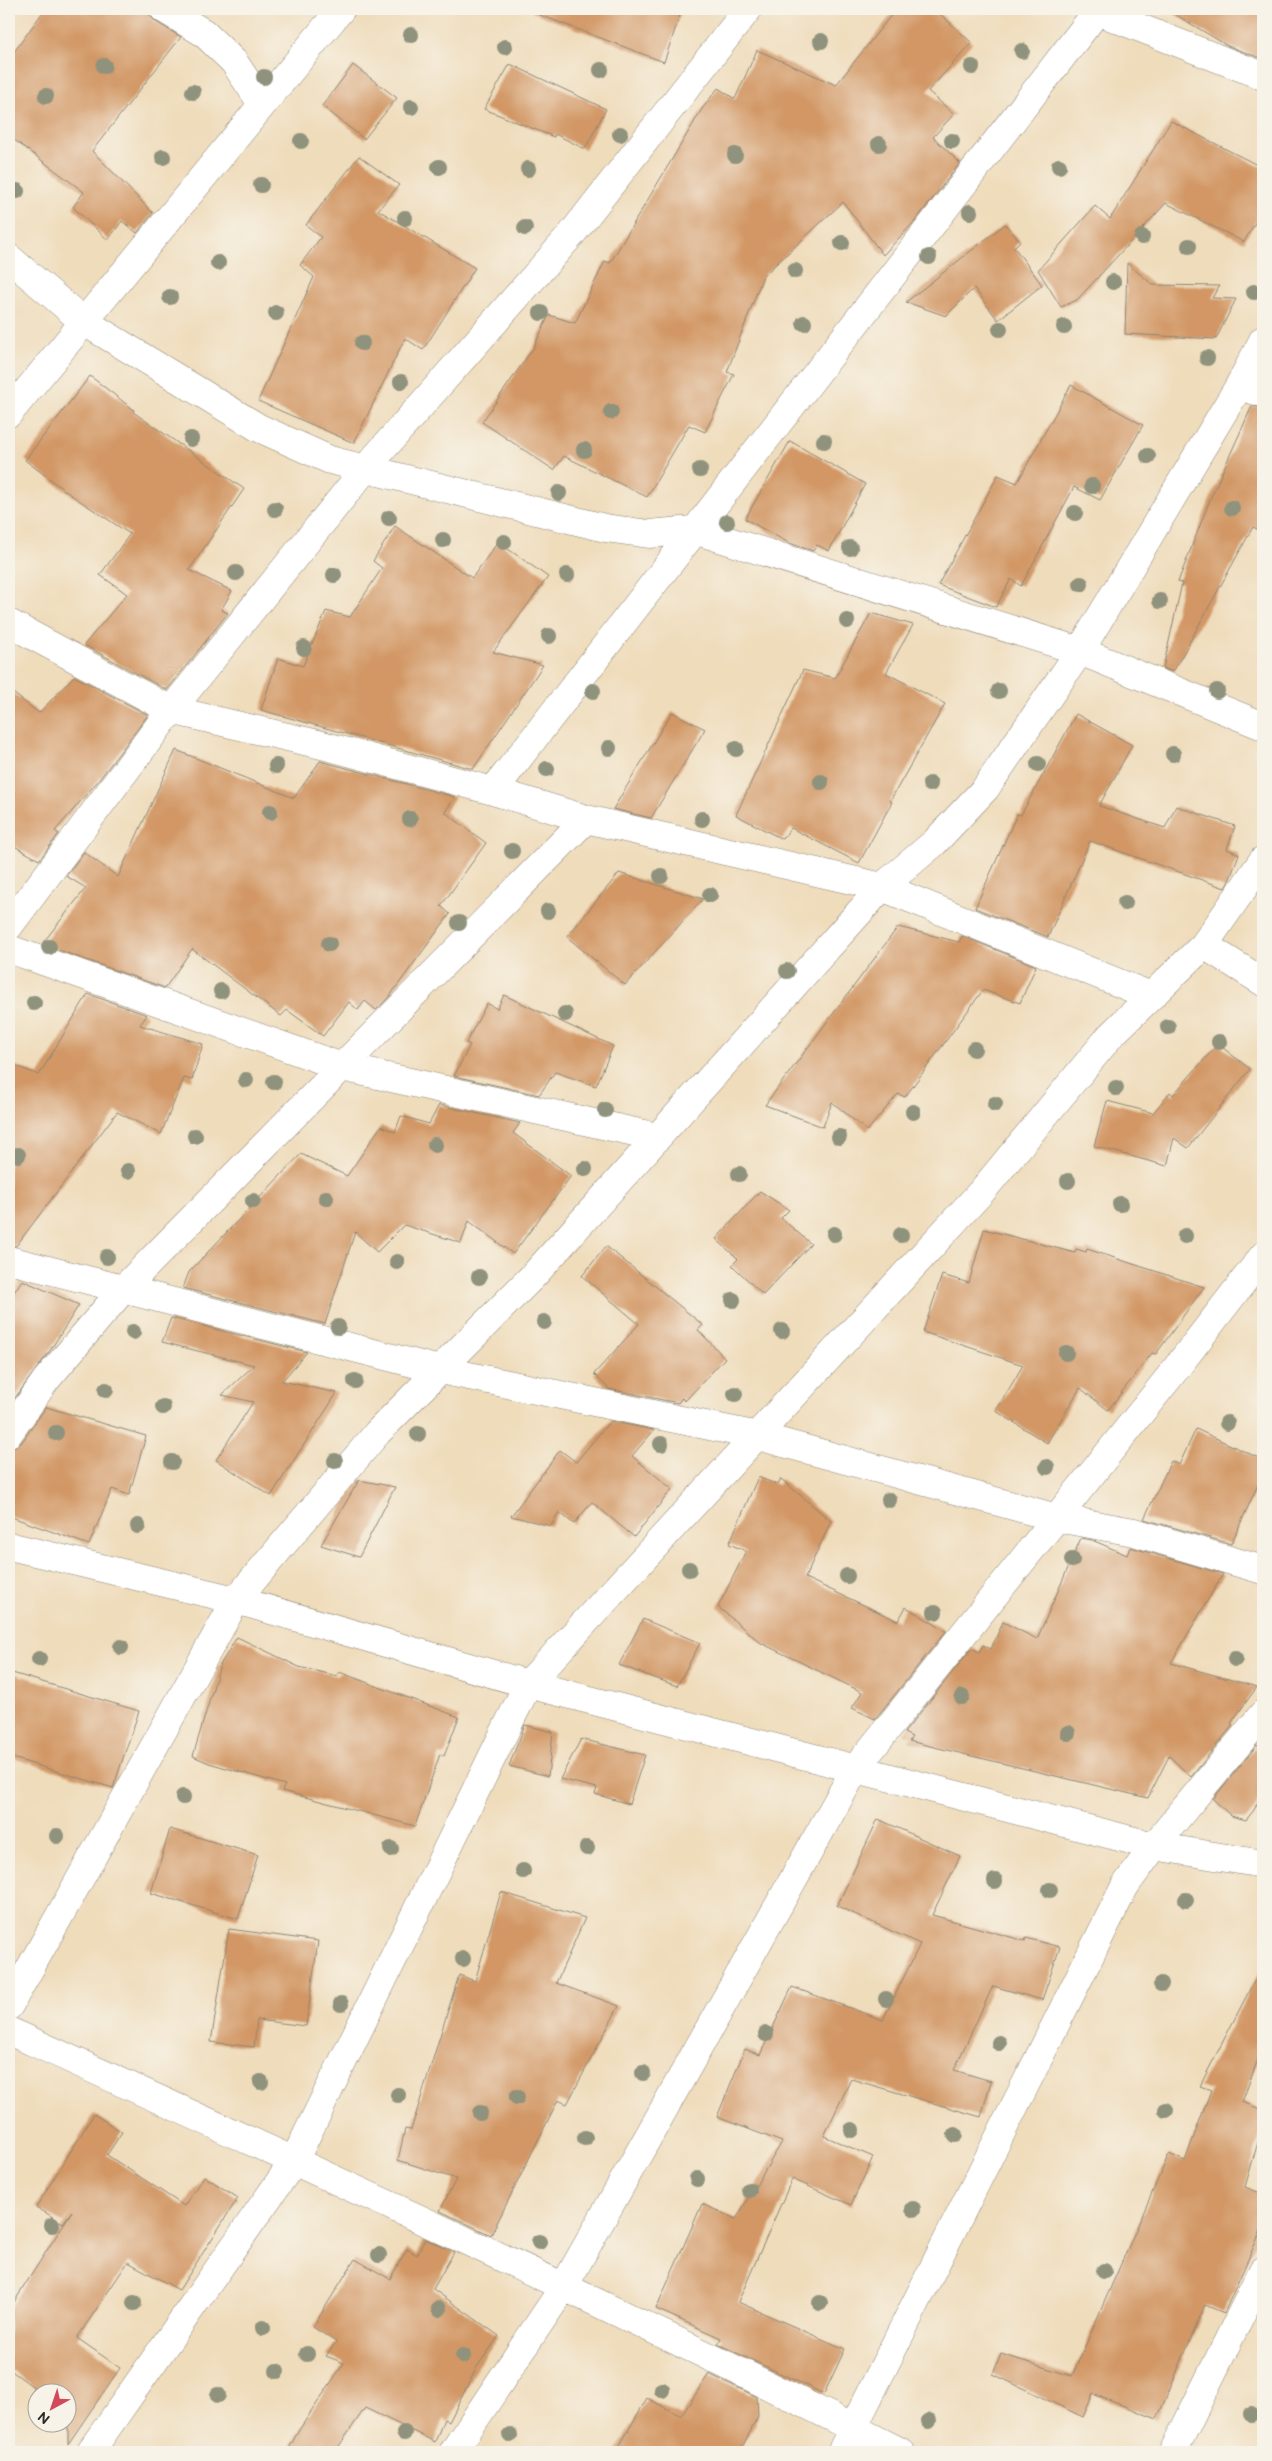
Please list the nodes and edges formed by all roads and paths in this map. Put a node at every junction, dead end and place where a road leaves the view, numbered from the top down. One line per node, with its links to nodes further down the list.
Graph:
1 (164, 9): 6 (street)
2 (341, 9): 6 (street)
3 (748, 9): 12 (street)
4 (1098, 10): 5 (street); 13 (street)
5 (1263, 76)
6 (262, 104): 8 (street)
7 (9, 258): 8 (street)
8 (83, 321): 11 (street); 12 (street)
9 (1263, 340): 10 (street)
10 (1251, 390): 15 (street)
11 (9, 413)
12 (364, 469): 13 (street); 16 (street)
13 (694, 530): 15 (street); 18 (street)
14 (9, 623): 16 (street)
15 (1080, 650): 17 (street); 21 (street)
16 (171, 710): 18 (street); 22 (street)
17 (1263, 726)
18 (493, 791): 19 (street)
19 (586, 819): 21 (street); 27 (street)
20 (1263, 860): 23 (street)
21 (882, 887): 26 (street); 28 (street)
22 (9, 926)
23 (1204, 945): 25 (street); 26 (street)
24 (9, 949): 27 (street)
25 (1263, 982)
26 (1151, 996): 34 (street)
27 (342, 1067): 28 (street); 31 (street)
28 (657, 1137): 32 (street)
29 (1263, 1256): 35 (street)
30 (9, 1260): 31 (street)
31 (124, 1288): 32 (street); 33 (street)
32 (440, 1370): 34 (street); 38 (street)
33 (9, 1433)
34 (758, 1436): 35 (street); 39 (street)
35 (1057, 1518): 37 (street); 41 (street)
36 (9, 1546): 38 (street)
37 (1263, 1570)
38 (236, 1600): 39 (street); 44 (street)
39 (528, 1684): 41 (street); 46 (street)
40 (1263, 1714): 42 (street)
41 (856, 1768): 42 (street); 48 (street)
42 (1154, 1846): 43 (street); 49 (street)
43 (1263, 1864)
44 (9, 2006)
45 (9, 2031): 46 (street)
46 (294, 2161): 48 (street); 50 (street)
47 (1263, 2270): 54 (street)
48 (563, 2288): 49 (street); 51 (street)
49 (854, 2429): 52 (street); 53 (street)
50 (90, 2452)
51 (452, 2452)
52 (841, 2452)
53 (900, 2452)
54 (1173, 2452)

